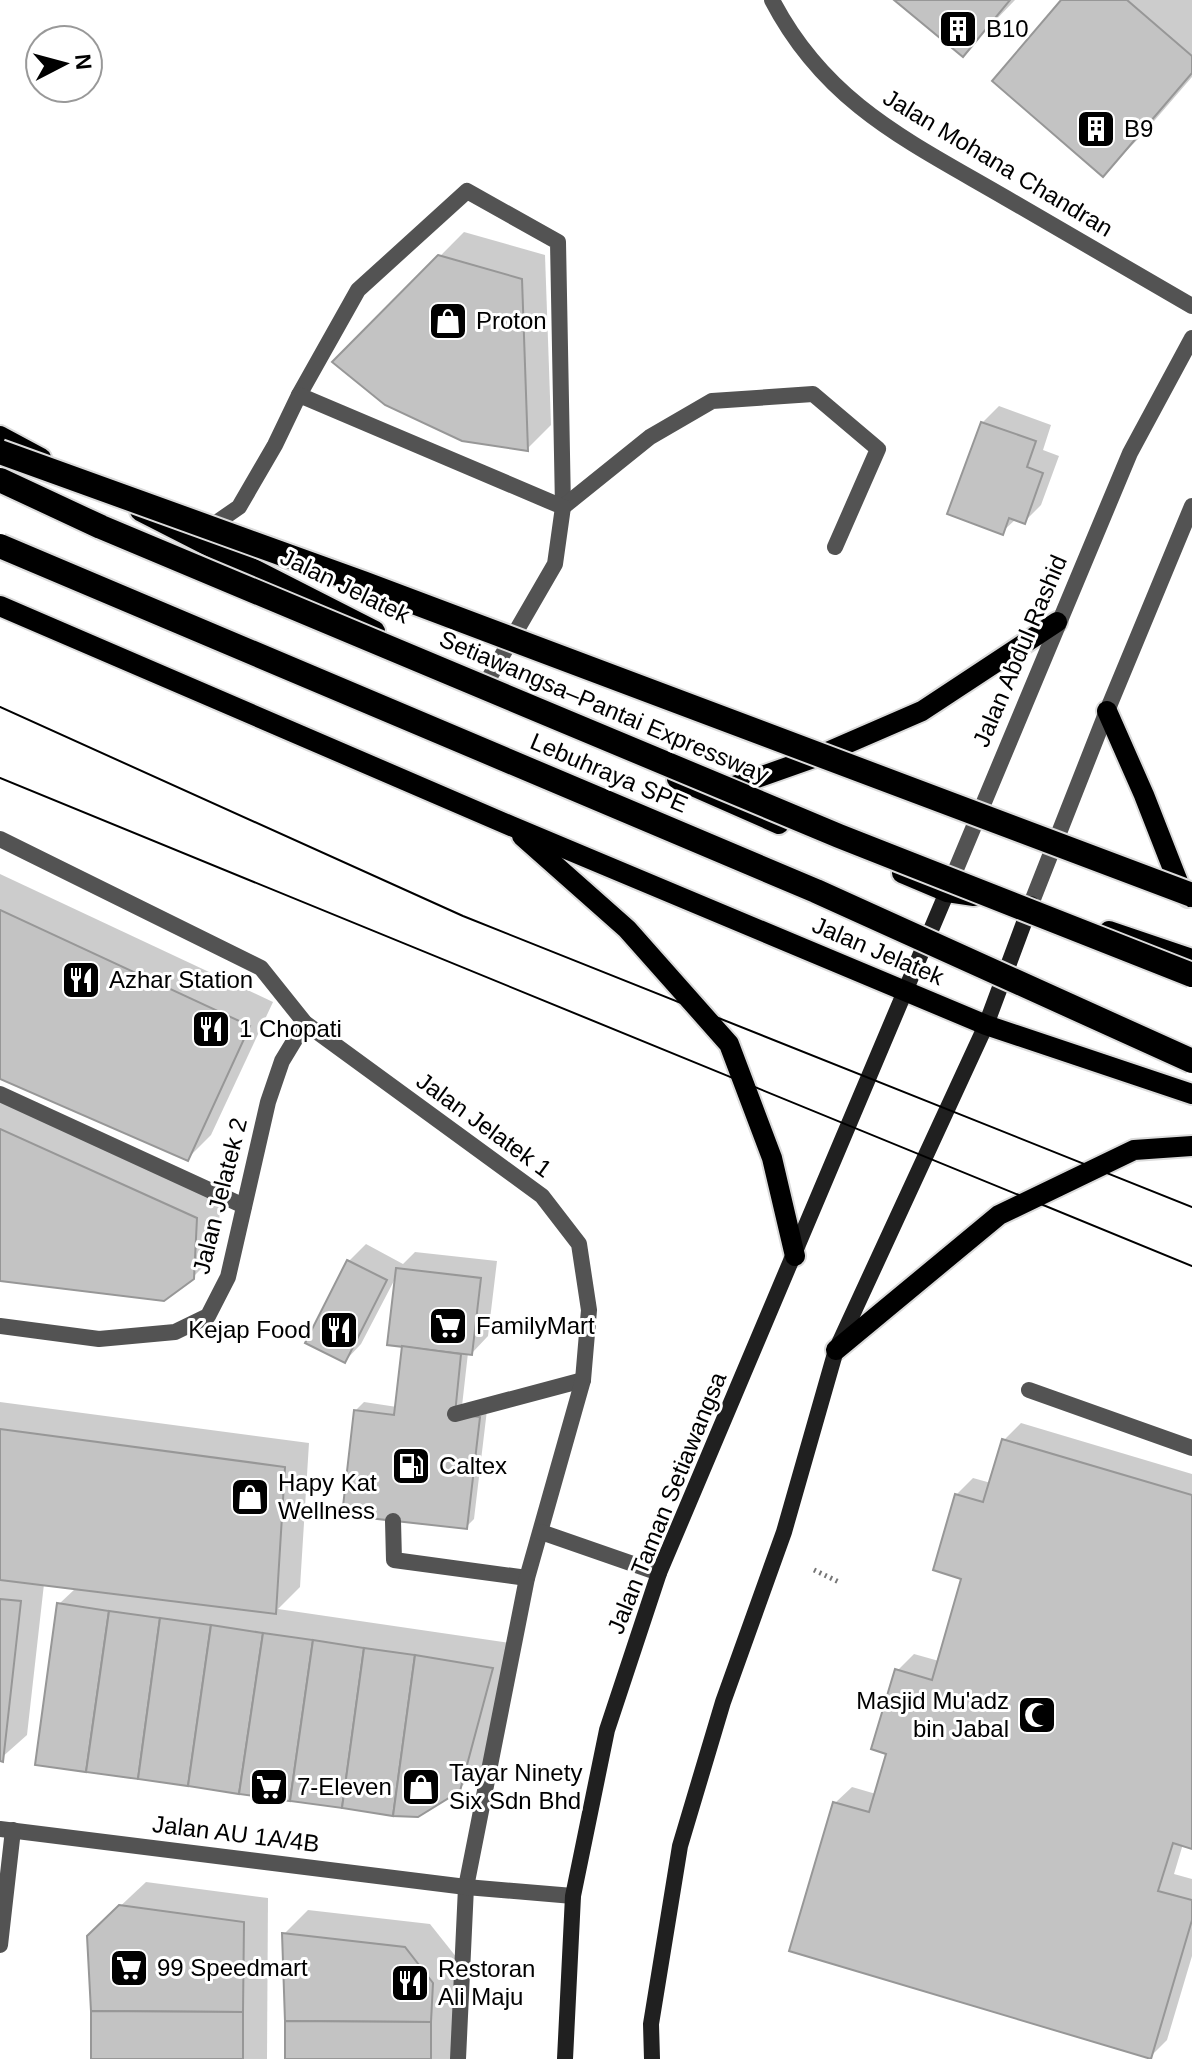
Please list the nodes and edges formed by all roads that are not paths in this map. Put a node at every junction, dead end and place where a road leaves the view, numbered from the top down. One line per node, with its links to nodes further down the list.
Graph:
1 (772, 0): 2 (street, Jalan Mohana Chandran)
2 (1192, 306)
3 (1192, 338): 14 (street, Jalan Abdul Rashid)
4 (299, 395): 9 (street); 9 (street); 10 (street)
5 (0, 436): 10 (main road, Jalan Jelatek)
6 (0, 452): 21 (highway, bridge)
7 (0, 480): 25 (highway, Setiawangsa–Pantai Expressway, bridge)
8 (1192, 506): 16 (street)
9 (563, 507): 12 (street); 15 (street)
10 (192, 539): 15 (main road, Jalan Jelatek)
11 (0, 546): 29 (highway, Lebuhraya SPE, bridge)
12 (835, 547)
13 (0, 606): 18 (main road, Jalan Jelatek)
14 (1057, 622): 17 (main road); 20 (street, Jalan Abdul Rashid)
15 (485, 685): 17 (main road, Jalan Jelatek)
16 (1107, 711): 22 (main road); 23 (street)
17 (709, 795): 20 (main road, Jalan Jelatek)
18 (511, 826): 26 (main road, Jalan Jelatek); 34 (main road)
19 (0, 839): 27 (street, Jalan Jelatek 1)
20 (947, 892): 23 (main road, Jalan Jelatek); 26 (main road, Jalan Abdul Rashid)
21 (1192, 895)
22 (1192, 902)
23 (1031, 904): 24 (main road, Jalan Jelatek); 28 (main road)
24 (1192, 959)
25 (1192, 975)
26 (906, 990): 28 (main road, Jalan Jelatek); 34 (main road, Jalan Taman Setiawangsa)
27 (305, 1023): 33 (street, Jalan Jelatek 2); 37 (street, Jalan Jelatek 1)
28 (986, 1025): 31 (main road, Jalan Jelatek); 36 (main road)
29 (1192, 1061)
30 (0, 1094): 33 (street)
31 (1192, 1094)
32 (1192, 1146): 36 (main road)
33 (244, 1206): 35 (street, Jalan Jelatek 2)
34 (795, 1256): 43 (main road, Jalan Taman Setiawangsa)
35 (0, 1326)
36 (836, 1350): 51 (main road)
37 (583, 1380): 39 (street); 42 (street, Jalan Jelatek 1)
38 (1029, 1390): 40 (street)
39 (455, 1414)
40 (1192, 1448)
41 (393, 1521): 44 (street)
42 (541, 1532): 43 (street); 44 (street, Jalan Jelatek 1)
43 (659, 1573): 47 (main road, Jalan Taman Setiawangsa)
44 (527, 1578): 46 (street, Jalan Jelatek 1)
45 (6, 1830): 46 (street, Jalan AU 1A/4B); 48 (street)
46 (466, 1887): 47 (street, Jalan AU 1A/4B); 49 (street)
47 (573, 1896): 50 (main road, Jalan Taman Setiawangsa)
48 (0, 1945)
49 (458, 2059)
50 (565, 2059)
51 (652, 2059)

